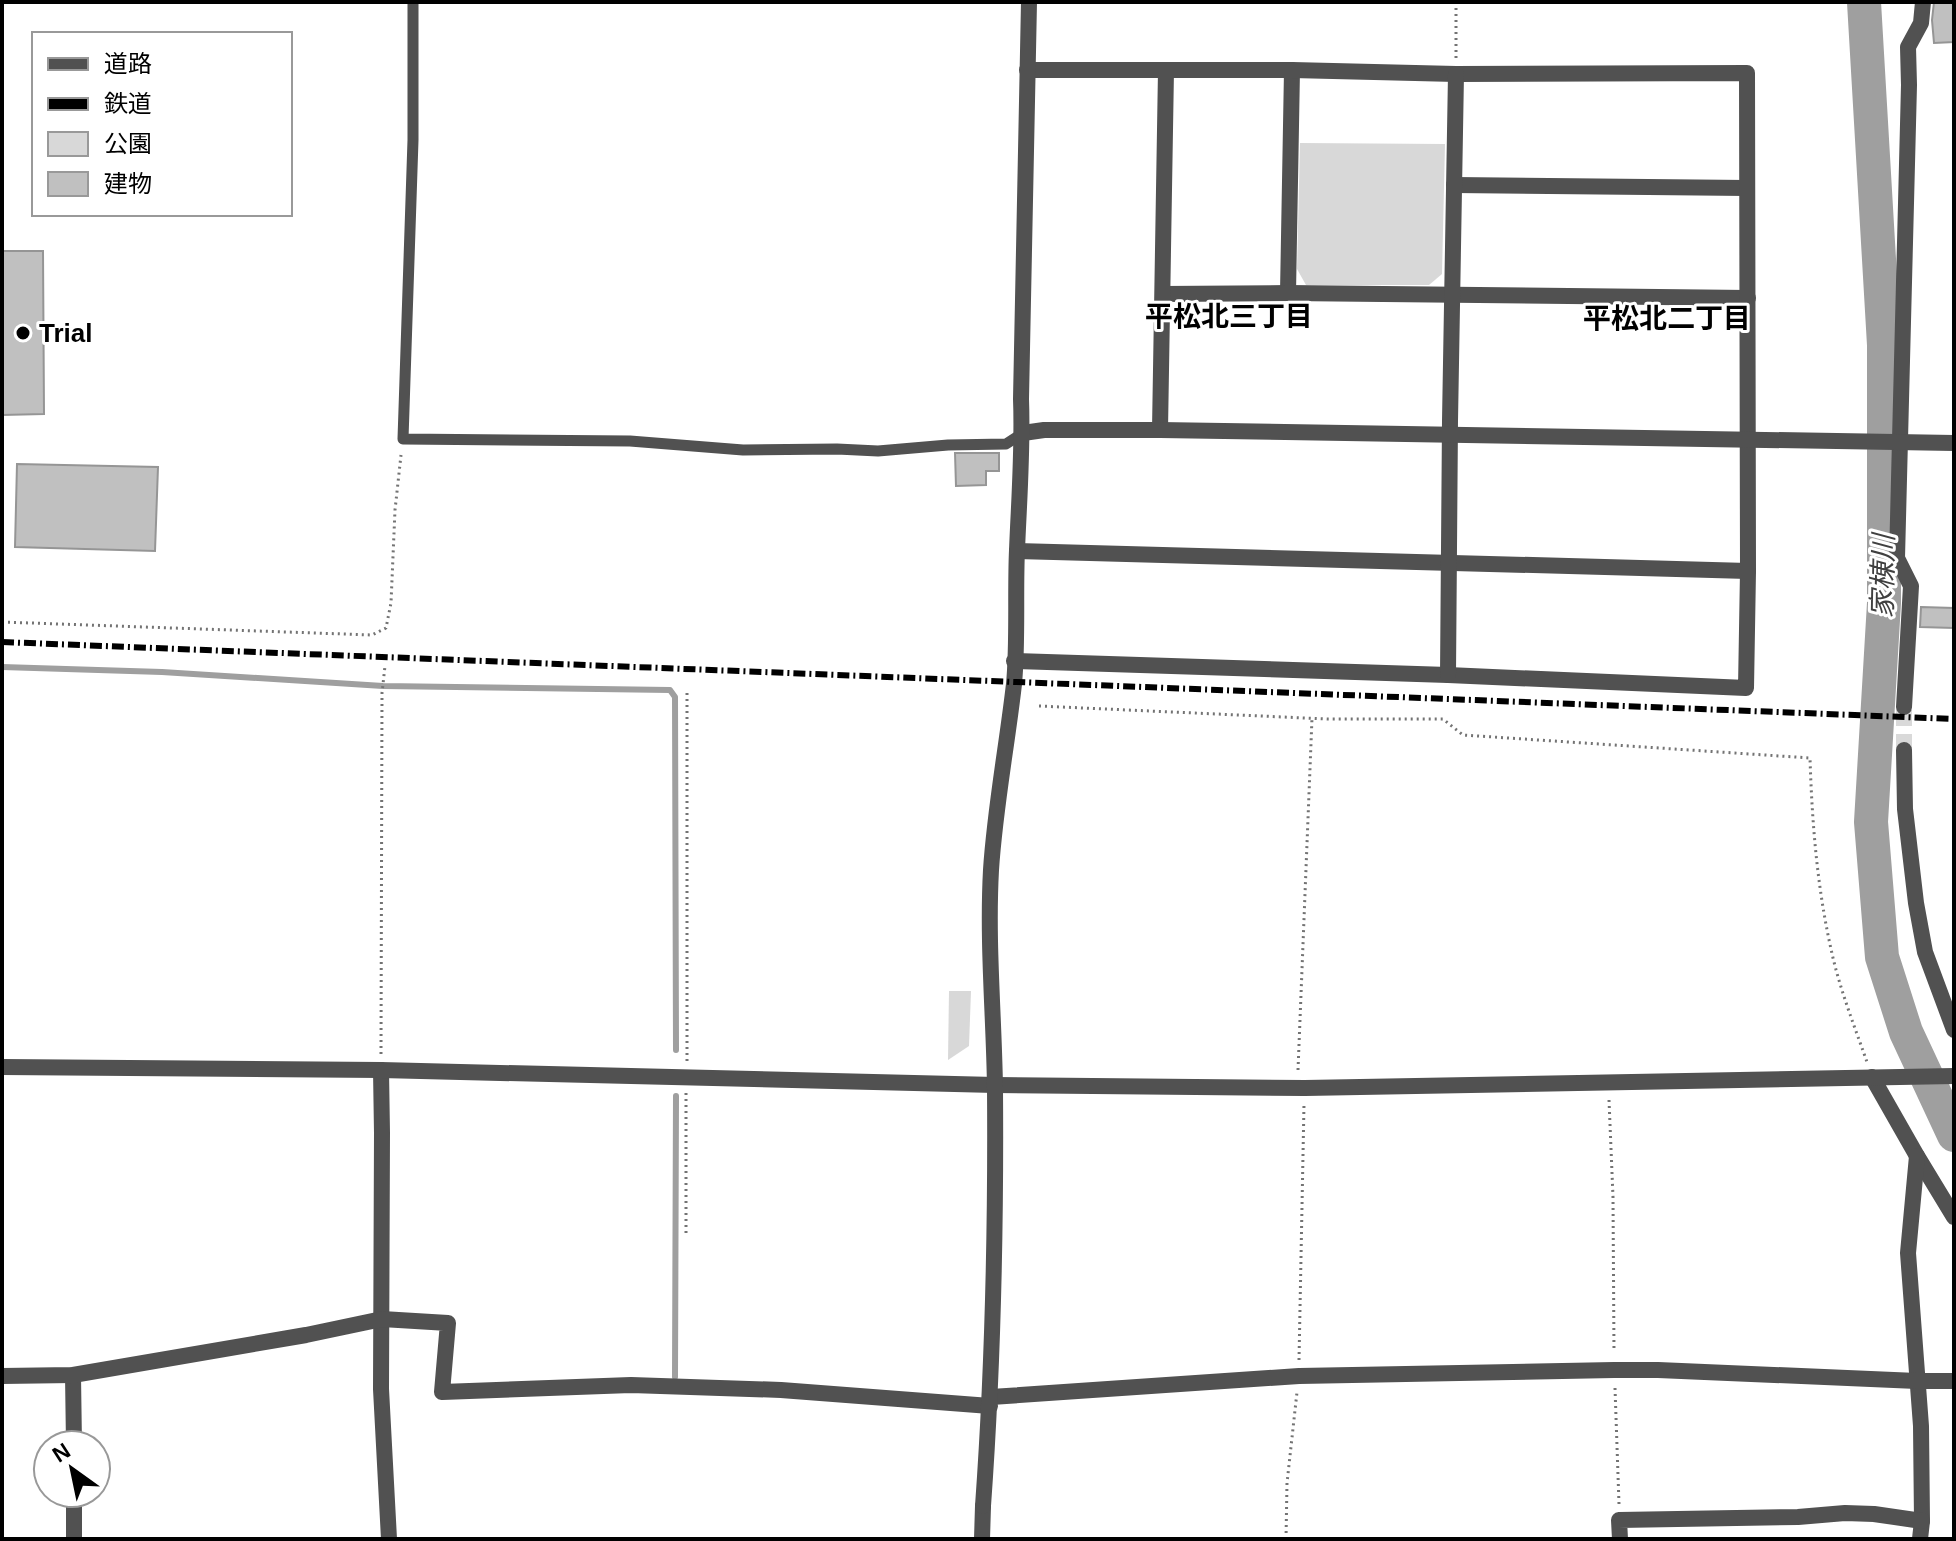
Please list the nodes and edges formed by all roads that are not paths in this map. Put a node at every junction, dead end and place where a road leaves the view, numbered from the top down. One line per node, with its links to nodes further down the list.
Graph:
1 (413, 2): 15 (lane)
2 (1029, 2): 4 (street)
3 (1923, 2): 18 (street)
4 (1027, 70): 5 (street); 15 (street)
5 (1166, 70): 6 (street); 11 (street)
6 (1292, 70): 7 (street); 10 (street)
7 (1456, 74): 8 (street); 9 (street)
8 (1454, 185): 9 (street); 12 (street)
9 (1747, 188): 13 (street)
10 (1288, 293): 11 (street); 12 (street)
11 (1163, 294): 14 (street)
12 (1453, 295): 13 (street); 16 (street)
13 (1748, 298): 17 (street)
14 (1160, 430): 15 (street); 16 (street)
15 (1023, 433): 20 (street)
16 (1449, 436): 17 (street); 21 (street)
17 (1746, 439): 18 (street); 22 (street)
18 (1897, 442): 19 (street); 25 (street)
19 (1954, 443)
20 (1017, 551): 21 (street); 23 (street)
21 (1450, 562): 22 (street); 24 (street)
22 (1748, 571): 24 (street)
23 (1014, 661): 24 (street); 32 (street)
24 (1448, 675)
25 (1904, 707)
26 (1904, 750): 27 (street)
27 (1954, 1030)
28 (2, 1067): 29 (street)
29 (381, 1070): 32 (street); 35 (street)
30 (1879, 1076): 31 (street); 32 (street); 33 (street)
31 (1954, 1076)
32 (995, 1085): 40 (street)
33 (1917, 1156): 34 (street); 38 (street)
34 (1954, 1217)
35 (382, 1319): 36 (street); 40 (street); 45 (street)
36 (73, 1375): 37 (street); 41 (street)
37 (2, 1376)
38 (1917, 1381): 39 (street); 40 (street); 43 (street)
39 (1954, 1381)
40 (991, 1401): 46 (street)
41 (74, 1429)
42 (74, 1509): 44 (street)
43 (1922, 1521): 47 (street); 48 (street)
44 (74, 1539)
45 (389, 1539)
46 (982, 1539)
47 (1620, 1539)
48 (1920, 1539)

